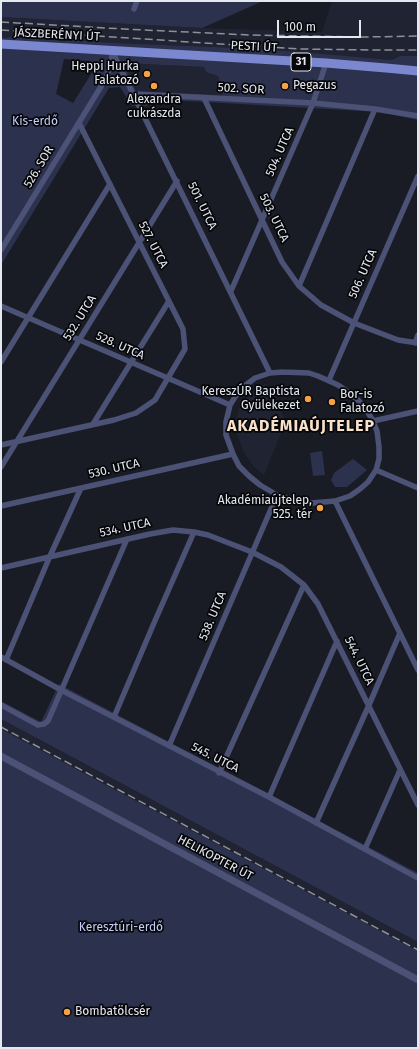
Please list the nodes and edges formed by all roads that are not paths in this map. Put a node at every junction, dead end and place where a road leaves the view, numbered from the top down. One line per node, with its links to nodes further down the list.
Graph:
1 (138, 1): 2 (street)
2 (134, 9)
3 (1, 44): 4 (main road, JÁSZBERÉNYI ÚT / 31)
4 (112, 51): 5 (main road, PESTI ÚT / 31); 7 (street, 526. SOR); 8 (street, 501. UTCA)
5 (326, 63): 6 (main road, PESTI ÚT / 31); 11 (street, 504. UTCA)
6 (418, 71)
7 (105, 80): 8 (street); 14 (street, 526. SOR)
8 (126, 80): 9 (street, 501. UTCA)
9 (133, 94): 10 (street, 502. SOR); 16 (street, 501. UTCA)
10 (204, 98): 11 (street, 502. SOR); 18 (street, 503. UTCA)
11 (313, 104): 12 (street, 502. SOR); 18 (street, 504. UTCA)
12 (375, 109): 13 (street, 502. SOR); 21 (street)
13 (418, 116)
14 (79, 123): 17 (street, 527. UTCA); 20 (street, 526. SOR)
15 (418, 176): 26 (street, 506. UTCA)
16 (177, 181): 19 (street, 532. UTCA); 22 (street, 501. UTCA)
17 (110, 184): 19 (street, 527. UTCA); 25 (street)
18 (262, 219): 21 (street, 503. UTCA); 22 (street, 504. UTCA)
19 (140, 242): 23 (street, 527. UTCA); 28 (street, 532. UTCA)
20 (1, 250)
21 (300, 286): 26 (street, 503. UTCA)
22 (231, 291): 32 (street, 501. UTCA)
23 (169, 301): 31 (street); 33 (street, 527. UTCA)
24 (1, 306): 25 (street, 528. UTCA)
25 (28, 318): 28 (street, 528. UTCA); 30 (street)
26 (354, 323): 29 (street, 503. UTCA); 34 (street, 506. UTCA)
27 (418, 335): 29 (street)
28 (79, 340): 31 (street, 528. UTCA); 39 (street, 532. UTCA)
29 (416, 343)
30 (1, 362)
31 (130, 362): 33 (street, 528. UTCA); 38 (street)
32 (270, 372): 34 (street); 35 (street)
33 (168, 379): 35 (street, 528. UTCA); 38 (street, 527. UTCA)
34 (329, 380): 37 (street)
35 (230, 405): 41 (street)
36 (418, 411): 37 (street)
37 (373, 421): 43 (street)
38 (93, 424): 39 (street, 527. UTCA)
39 (17, 441): 40 (street, 527. UTCA); 42 (street, 532. UTCA)
40 (1, 445)
41 (233, 454): 44 (street, 530. UTCA); 46 (street)
42 (1, 467)
43 (376, 470): 45 (street); 47 (street)
44 (81, 488): 48 (street, 530. UTCA); 52 (street)
45 (418, 488)
46 (277, 496): 47 (street); 51 (street, 538. UTCA)
47 (335, 501): 55 (street)
48 (1, 506)
49 (194, 532): 50 (street, 534. UTCA); 51 (street, 534. UTCA); 62 (street)
50 (127, 539): 52 (street, 534. UTCA); 59 (street)
51 (252, 552): 54 (street, 544. UTCA); 63 (street, 538. UTCA)
52 (50, 556): 53 (street, 534. UTCA); 57 (street)
53 (1, 568)
54 (304, 585): 56 (street, 544. UTCA); 66 (street)
55 (400, 632): 58 (street); 61 (street)
56 (337, 641): 61 (street, 544. UTCA); 67 (street)
57 (4, 659): 59 (street, 545. UTCA)
58 (418, 670)
59 (61, 690): 60 (street); 62 (street, 545. UTCA)
60 (1, 705)
61 (369, 706): 65 (street, 544. UTCA); 69 (street)
62 (114, 717): 63 (street, 545. UTCA)
63 (169, 746): 66 (street, 545. UTCA)
64 (1, 756): 72 (street, HELIKOPTER ÚT)
65 (400, 770): 68 (street, 544. UTCA); 70 (street)
66 (219, 773): 67 (street, 545. UTCA)
67 (269, 797): 69 (street, 545. UTCA)
68 (418, 805)
69 (316, 823): 70 (street, 545. UTCA)
70 (365, 849): 71 (street, 545. UTCA)
71 (418, 878)
72 (418, 980)

